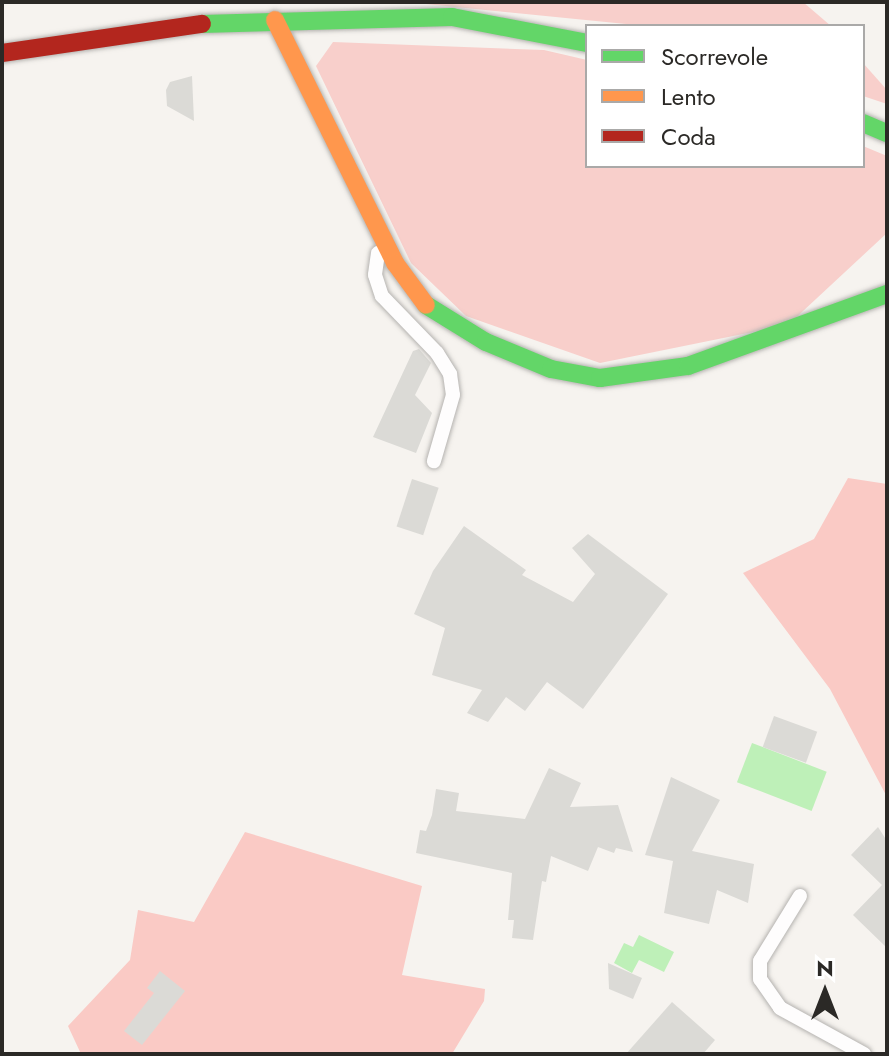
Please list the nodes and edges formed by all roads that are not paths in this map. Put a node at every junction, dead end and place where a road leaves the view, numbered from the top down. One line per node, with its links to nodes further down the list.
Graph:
1 (275, 20): 2 (street); 3 (street); 6 (street)
2 (585, 43)
3 (2, 53)
4 (865, 124): 5 (street)
5 (887, 133)
6 (384, 242): 7 (street); 8 (lane)
7 (887, 294)
8 (434, 461)
9 (800, 896): 10 (lane)
10 (864, 1054)

